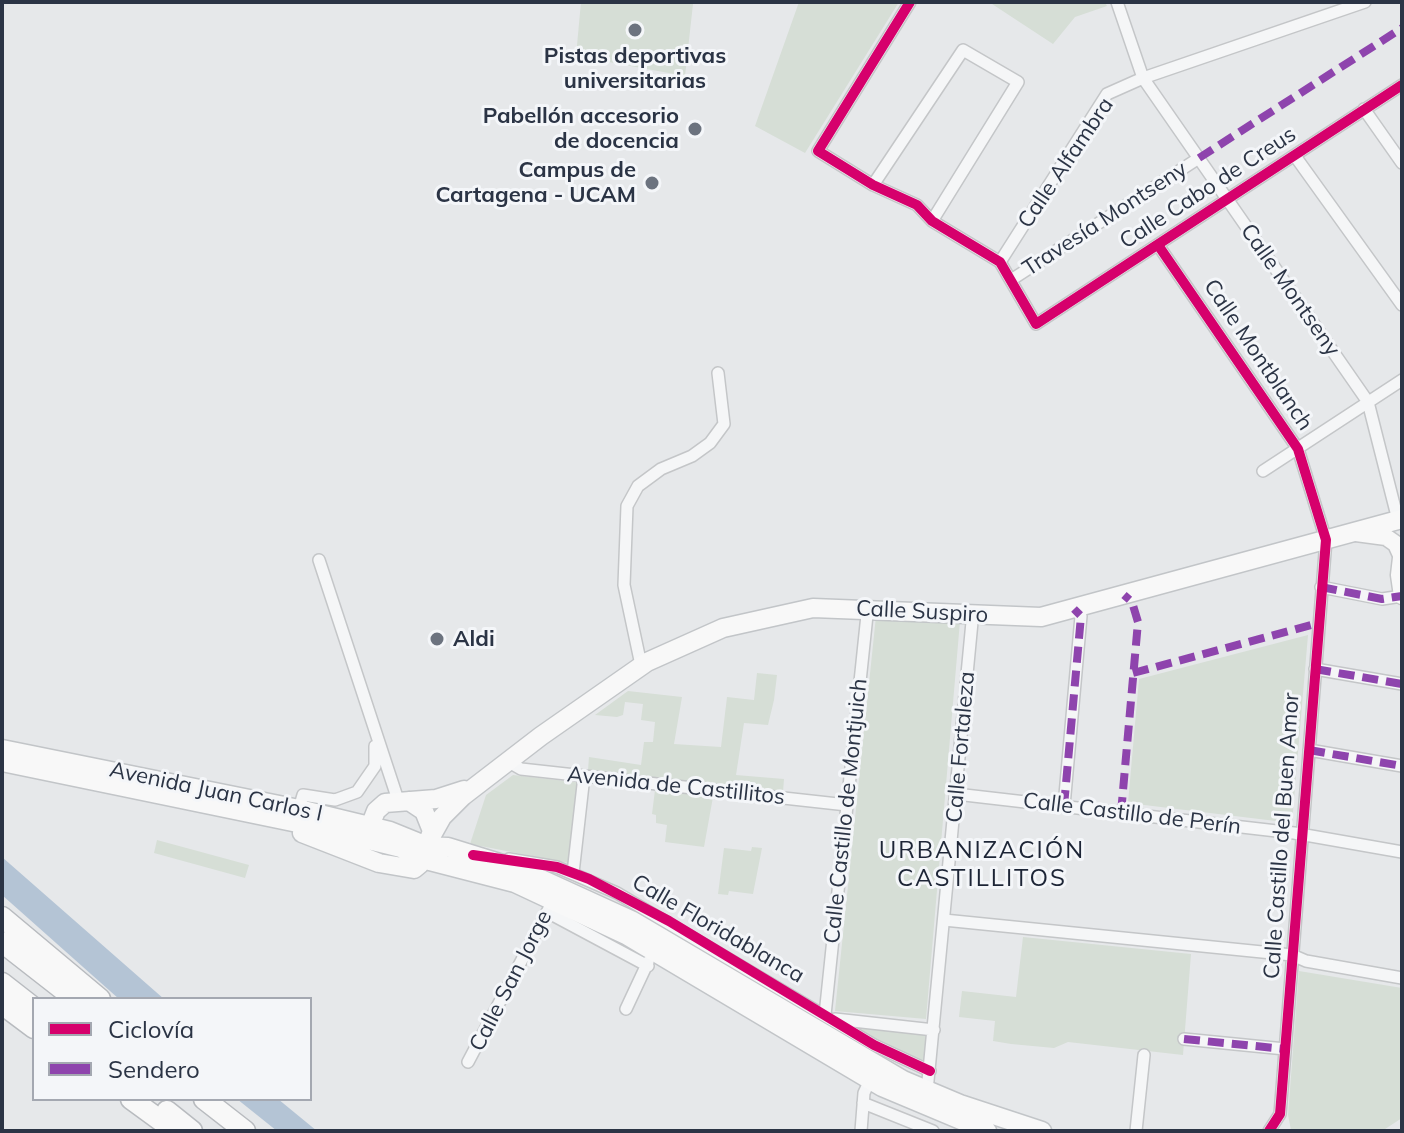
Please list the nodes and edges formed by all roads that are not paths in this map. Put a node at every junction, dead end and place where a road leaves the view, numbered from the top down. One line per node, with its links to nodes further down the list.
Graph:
1 (910, 2): 10 (street)
2 (1117, 2): 4 (street, Calle Montseny)
3 (1365, 2): 4 (street, Calle Alfambra)
4 (1143, 78): 8 (street, Calle Montseny); 14 (street, Calle Alfambra)
5 (1402, 85): 6 (street, Calle Cabo de Creus)
6 (1364, 109): 7 (street, Calle Cabo de Creus); 9 (street)
7 (1295, 156): 11 (street, Calle Cabo de Creus); 16 (street)
8 (1199, 158): 11 (street, Calle Montseny); 15 (street, Travesía Montseny)
9 (1402, 163)
10 (873, 185): 12 (street); 12 (street)
11 (1228, 200): 13 (street, Calle Cabo de Creus); 19 (street, Calle Montseny)
12 (932, 221): 14 (street)
13 (1158, 245): 15 (street, Calle Cabo de Creus); 20 (street, Calle Montblanch)
14 (1000, 262): 15 (street)
15 (1011, 280)
16 (1402, 305)
17 (718, 373): 32 (street)
18 (1402, 380): 19 (street)
19 (1368, 402): 20 (street); 22 (street, Calle Montseny)
20 (1298, 449): 21 (street); 24 (street, Calle Montblanch)
21 (1263, 471)
22 (1401, 520): 23 (main road, Calle Suspiro)
23 (1350, 533): 24 (main road, Calle Suspiro); 25 (main road)
24 (1326, 540): 27 (street, Calle Castillo del Buen Amor); 30 (main road, Calle Suspiro)
25 (1401, 552): 28 (main road)
26 (319, 560): 35 (street)
27 (1321, 587): 28 (street); 33 (street, Calle Castillo del Buen Amor)
28 (1402, 596)
29 (863, 608): 31 (main road, Calle Suspiro); 32 (main road, Calle Suspiro); 45 (street, Calle Castillo de Montjuich)
30 (1074, 609): 31 (main road, Calle Suspiro); 46 (street)
31 (969, 614): 43 (street, Calle Fortaleza)
32 (641, 665): 38 (main road, Calle Suspiro)
33 (1315, 669): 34 (street); 37 (street, Calle Castillo del Buen Amor)
34 (1402, 684)
35 (374, 734): 44 (street); 47 (street)
36 (2, 749): 47 (main road, Avenida Juan Carlos I)
37 (1309, 750): 40 (street); 50 (street, Calle Castillo del Buen Amor)
38 (507, 761): 41 (street, Avenida de Castillitos); 42 (main road, Calle Suspiro)
39 (2, 762): 48 (main road, Avenida Juan Carlos I)
40 (1402, 766)
41 (584, 776): 45 (street, Avenida de Castillitos); 55 (street)
42 (480, 781): 44 (main road); 51 (main road)
43 (956, 794): 46 (street, Calle Castillo de Perín); 58 (street, Calle Fortaleza)
44 (404, 800): 49 (main road); 51 (main road)
45 (847, 805): 69 (street, Calle Castillo de Montjuich)
46 (1064, 806): 50 (street, Calle Castillo de Perín)
47 (299, 809): 49 (main road, Avenida Juan Carlos I)
48 (251, 812): 49 (main road, Avenida Juan Carlos I); 54 (main road)
49 (367, 832): 51 (main road, Avenida Juan Carlos I); 54 (main road)
50 (1302, 834): 52 (street, Calle Castillo de Perín); 60 (street, Calle Castillo del Buen Amor)
51 (426, 849): 53 (main road, Calle Floridablanca); 54 (main road); 56 (main road)
52 (1402, 852)
53 (473, 855): 55 (street, Calle Floridablanca); 78 (main road, Calle Floridablanca)
54 (402, 868)
55 (573, 873): 69 (street, Calle Floridablanca)
56 (550, 906): 61 (main road); 75 (street, Calle San Jorge)
57 (2, 917): 65 (highway)
58 (944, 920): 60 (street); 71 (street, Calle Fortaleza)
59 (2, 942): 64 (highway)
60 (1292, 955): 62 (street); 73 (street, Calle Castillo del Buen Amor)
61 (652, 959): 68 (street); 77 (main road)
62 (1402, 978)
63 (2, 983): 67 (highway)
64 (72, 997)
65 (98, 997)
66 (2, 1004): 70 (highway)
67 (32, 1006)
68 (626, 1009)
69 (827, 1017): 71 (street); 76 (street, Calle Floridablanca)
70 (32, 1026)
71 (934, 1030): 76 (street, Calle Fortaleza)
72 (1184, 1039): 73 (street)
73 (1285, 1049): 92 (street, Calle Castillo del Buen Amor)
74 (1144, 1055): 91 (street)
75 (468, 1062)
76 (930, 1071): 78 (street, Calle Fortaleza)
77 (870, 1080): 83 (street); 84 (main road)
78 (927, 1091): 90 (main road, Calle Floridablanca)
79 (134, 1101): 85 (highway)
80 (154, 1101): 86 (highway)
81 (207, 1101): 87 (highway)
82 (216, 1101): 87 (highway)
83 (863, 1103): 88 (street); 89 (street)
84 (979, 1130)
85 (175, 1131)
86 (192, 1131)
87 (248, 1131)
88 (861, 1131)
89 (933, 1131)
90 (1042, 1131)
91 (1136, 1131)
92 (1269, 1131)

